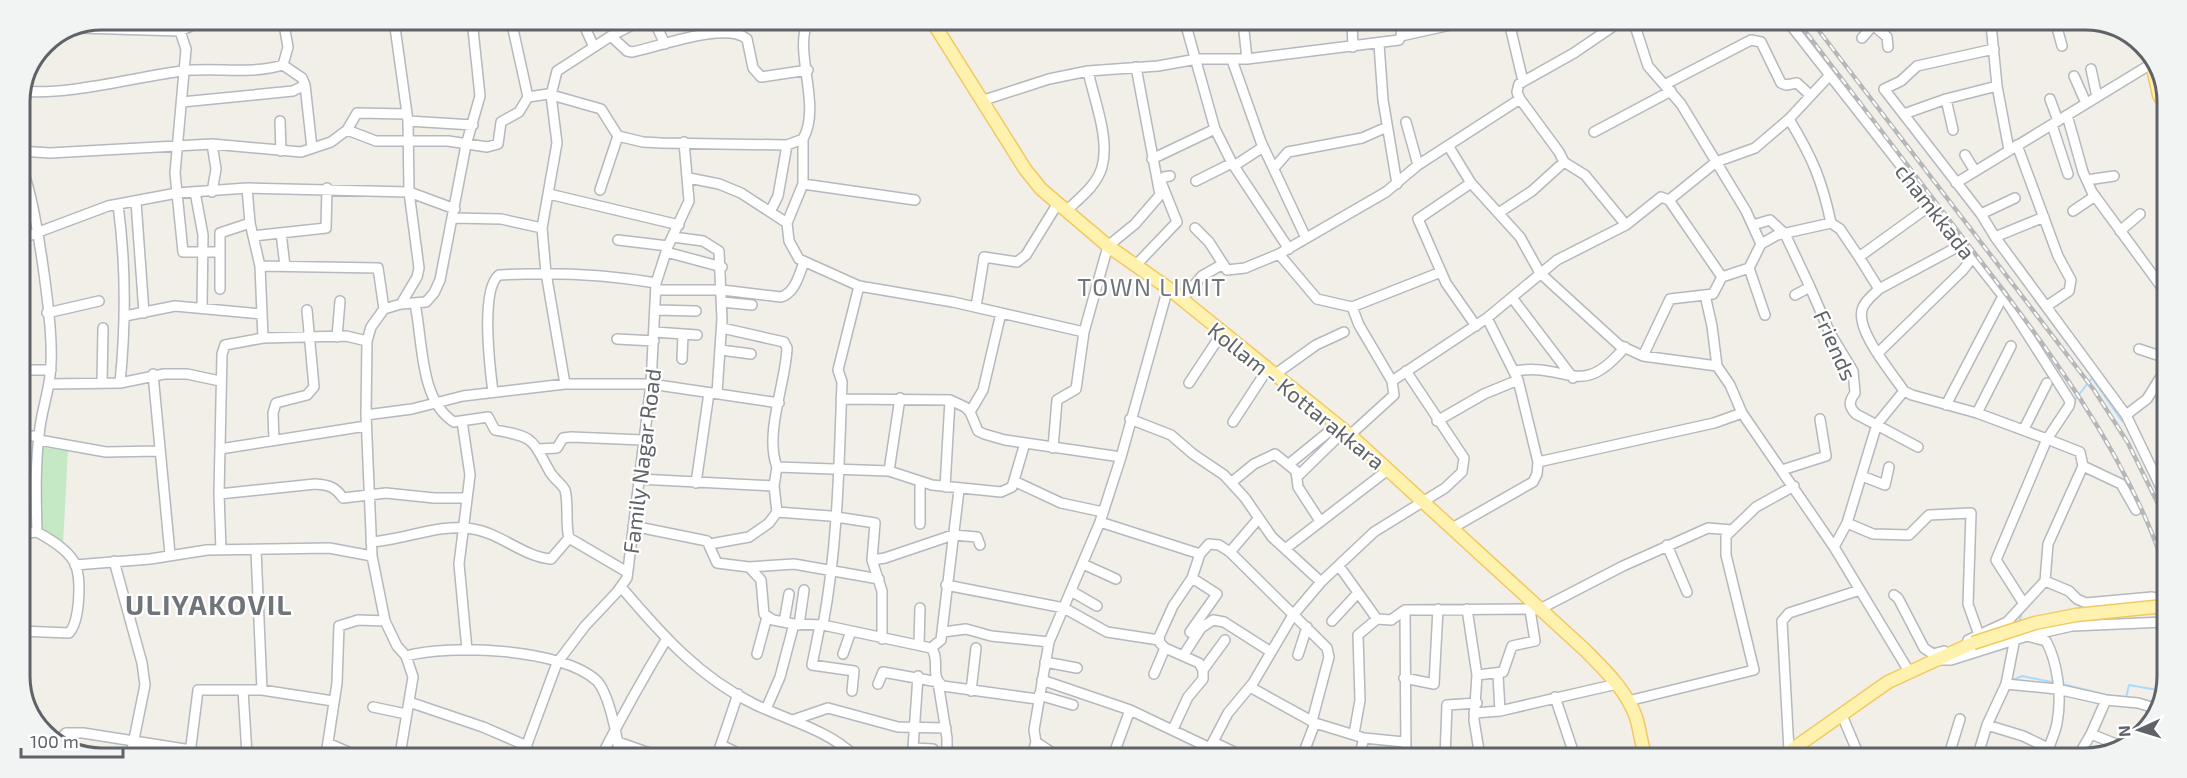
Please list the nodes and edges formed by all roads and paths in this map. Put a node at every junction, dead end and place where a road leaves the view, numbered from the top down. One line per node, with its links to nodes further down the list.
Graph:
1 (143, 30): 25 (street)
2 (184, 30): 25 (street)
3 (285, 30): 39 (street)
4 (395, 30): 64 (street)
5 (473, 30): 69 (street)
6 (513, 30): 55 (street)
7 (586, 30): 31 (street)
8 (623, 30): 26 (street)
9 (658, 30): 29 (street)
10 (805, 30): 44 (street)
11 (939, 30): 60 (main road, Kollam - Kottarakkara)
12 (1187, 30): 36 (street)
13 (1244, 30): 37 (street)
14 (1352, 30): 33 (street)
15 (1401, 30): 27 (street)
16 (1428, 30): 27 (street)
17 (1511, 30): 48 (street)
18 (1608, 30): 48 (street)
19 (1636, 30): 51 (street)
20 (1794, 30): 46 (street, chamkkada)
21 (1869, 30): 28 (street)
22 (1880, 30): 34 (street)
23 (1992, 30): 35 (street)
24 (2058, 30): 32 (street)
25 (180, 32): 43 (street)
26 (611, 36): 29 (street); 31 (street)
27 (1401, 36): 30 (street)
28 (1862, 38)
29 (665, 44): 44 (street)
30 (1379, 44): 33 (street); 70 (street)
31 (593, 45): 54 (street)
32 (2062, 46)
33 (1353, 47): 37 (street)
34 (1888, 47)
35 (1994, 49): 50 (street); 63 (street)
36 (1197, 59): 38 (street); 41 (street); 71 (street)
37 (1247, 59): 38 (street)
38 (1232, 60): 83 (street)
39 (283, 65): 43 (street); 49 (street)
40 (2147, 66): 56 (street)
41 (1136, 67): 45 (street); 90 (street)
42 (2091, 69): 56 (street)
43 (185, 70): 52 (street); 61 (street)
44 (808, 70): 76 (street)
45 (1088, 71): 60 (street); 123 (street)
46 (1829, 76): 53 (street); 122 (street, chamkkada)
47 (2074, 76): 62 (street)
48 (1523, 81): 57 (street)
49 (304, 85): 61 (street); 85 (street)
50 (1998, 86): 58 (street); 86 (street)
51 (1668, 88): 53 (street); 74 (street); 92 (street)
52 (31, 91)
53 (1809, 94): 65 (street)
54 (551, 95): 55 (street); 75 (street); 114 (street)
55 (528, 97): 81 (street)
56 (2097, 97): 62 (street)
57 (1520, 99): 84 (street); 91 (street)
58 (1946, 99): 63 (street); 73 (street)
59 (2050, 99): 66 (street)
60 (981, 101): 123 (main road, Kollam - Kottarakkara)
61 (182, 102): 80 (street)
62 (2086, 103): 66 (street)
63 (1904, 114): 104 (street)
64 (408, 118): 69 (street); 72 (street); 77 (street)
65 (1789, 119): 92 (street); 133 (street)
66 (2059, 120): 86 (street); 97 (street); 101 (street)
67 (280, 122): 87 (street)
68 (1406, 122): 94 (street)
69 (473, 125): 81 (street)
70 (1387, 127): 95 (street); 106 (street)
71 (1215, 129): 90 (street); 93 (street)
72 (346, 130): 77 (street); 85 (street)
73 (1953, 130)
74 (1594, 132)
75 (618, 135): 78 (street); 109 (street)
76 (804, 140): 82 (street); 105 (street)
77 (408, 141): 81 (street); 112 (street)
78 (684, 142): 82 (street); 100 (street, Family Nagar Road)
79 (212, 144): 80 (street); 87 (street); 111 (street)
80 (177, 145): 88 (street); 113 (street)
81 (466, 145): 127 (street)
82 (786, 145): 125 (street)
83 (1263, 147): 93 (street); 95 (street)
84 (1449, 147): 94 (street); 103 (street)
85 (312, 148): 87 (street)
86 (2013, 148): 96 (street); 130 (street)
87 (281, 151)
88 (30, 152)
89 (1965, 155): 96 (street)
90 (1152, 159): 151 (street)
91 (1564, 162): 126 (street); 135 (street)
92 (1716, 162): 119 (street); 136 (street)
93 (1233, 164): 102 (street); 152 (street)
94 (1418, 165): 106 (street)
95 (1274, 168): 146 (street)
96 (1975, 171): 104 (street)
97 (2068, 174)
98 (1170, 176): 159 (street)
99 (2114, 176): 101 (street)
100 (689, 178): 125 (street); 134 (street, Family Nagar Road)
101 (2087, 180): 115 (street)
102 (1196, 181)
103 (1471, 183): 126 (street); 165 (street)
104 (1956, 183): 128 (street)
105 (803, 184): 118 (street); 132 (street)
106 (1397, 184): 146 (street)
107 (247, 188): 108 (street); 111 (street); 131 (street)
108 (327, 188): 112 (street); 141 (street)
109 (600, 190)
110 (195, 192): 111 (street); 113 (street); 153 (street)
111 (212, 192)
112 (409, 192): 127 (street); 185 (street)
113 (177, 193): 120 (street); 153 (street)
114 (549, 194): 134 (street); 137 (street)
115 (2095, 196): 124 (street); 139 (street)
116 (2015, 198): 128 (street)
117 (30, 199): 140 (street)
118 (915, 200)
119 (1669, 200): 135 (street); 168 (street)
120 (136, 202): 121 (street); 197 (street)
121 (118, 204): 140 (street); 201 (street)
122 (1930, 205): 150 (street, chamkkada); 156 (street)
123 (1062, 207): 151 (main road, Kollam - Kottarakkara); 189 (street)
124 (2073, 211)
125 (770, 212): 132 (street)
126 (1500, 212): 167 (street)
127 (454, 214): 137 (street); 186 (street)
128 (1981, 214): 145 (street)
129 (2140, 214): 139 (street)
130 (2044, 217): 145 (street); 188 (street)
131 (250, 223): 144 (street); 154 (street)
132 (787, 223): 158 (street)
133 (1831, 224): 142 (street); 156 (street)
134 (679, 225): 149 (street, Family Nagar Road)
135 (1626, 225): 167 (street)
136 (1753, 225): 142 (street); 148 (street)
137 (542, 228): 166 (street)
138 (1195, 228): 160 (street)
139 (2120, 231): 169 (street)
140 (36, 233): 143 (street); 196 (street)
141 (280, 233): 144 (street); 162 (street)
142 (1785, 234): 148 (street); 172 (street)
143 (30, 235)
144 (253, 236): 161 (street)
145 (1995, 237): 188 (street)
146 (1306, 238): 152 (street)
147 (618, 240): 149 (street)
148 (1761, 244): 164 (street)
149 (669, 245): 163 (street); 163 (street); 170 (street, Family Nagar Road)
150 (1961, 245): 157 (street, chamkkada); 175 (street)
151 (1108, 246): 159 (main road, Kollam - Kottarakkara); 206 (street)
152 (1289, 249): 155 (street)
153 (203, 252): 154 (street); 191 (street)
154 (220, 252): 174 (street)
155 (1279, 254): 160 (street); 190 (street)
156 (1859, 257): 175 (street)
157 (1972, 258): 179 (street, chamkkada); 221 (street)
158 (804, 262): 171 (street); 176 (street)
159 (1137, 264): 173 (main road, Kollam - Kottarakkara)
160 (1223, 264): 181 (street)
161 (260, 266): 162 (street); 199 (street)
162 (285, 266): 192 (street)
163 (722, 267): 176 (street)
164 (1749, 268): 168 (street); 200 (street)
165 (1442, 272): 190 (street); 203 (street)
166 (546, 273): 170 (street); 242 (street); 245 (street)
167 (1540, 273): 180 (street); 218 (street)
168 (1722, 277): 177 (street)
169 (2157, 281)
170 (656, 286): 176 (street); 194 (street, Family Nagar Road)
171 (859, 286): 189 (street); 248 (street)
172 (1810, 287): 178 (street); 263 (street, Friends)
173 (1168, 288): 181 (main road, Kollam - Kottarakkara); 258 (street)
174 (220, 289)
175 (1879, 289): 221 (street)
176 (722, 290): 184 (street)
177 (1705, 295): 224 (street); 226 (street)
178 (1795, 295)
179 (2003, 296): 252 (street); 269 (street, chamkkada)
180 (1513, 299): 202 (street); 233 (street)
181 (1181, 300): 208 (main road, Kollam - Kottarakkara)
182 (99, 301): 196 (street)
183 (340, 301): 213 (street)
184 (722, 302): 187 (street); 205 (street)
185 (401, 304): 186 (street); 192 (street)
186 (415, 304): 250 (street)
187 (752, 305)
188 (2047, 306): 257 (street)
189 (976, 307): 198 (street)
190 (1352, 307): 235 (street)
191 (202, 308): 197 (street); 199 (street)
192 (384, 309): 216 (street)
193 (307, 310): 212 (street)
194 (656, 310): 195 (street); 211 (street, Family Nagar Road)
195 (696, 311)
196 (47, 313): 228 (street)
197 (144, 313): 201 (street)
198 (1001, 313): 206 (street); 253 (street)
199 (261, 314): 214 (street)
200 (1765, 315)
201 (125, 316): 238 (street)
202 (1487, 318): 203 (street); 232 (street)
203 (1476, 326): 229 (street)
204 (103, 328): 237 (street)
205 (722, 328): 220 (street); 251 (street)
206 (1084, 332): 274 (street)
207 (1344, 332): 230 (street)
208 (1222, 333): 230 (main road, Kollam - Kottarakkara); 239 (street)
209 (683, 334): 210 (street); 211 (street); 225 (street)
210 (697, 335)
211 (654, 336): 215 (street); 243 (street, Family Nagar Road)
212 (309, 337): 213 (street); 214 (street); 270 (street)
213 (337, 337): 216 (street)
214 (263, 338): 234 (street)
215 (617, 339)
216 (367, 341): 256 (street)
217 (2011, 346): 255 (street)
218 (1624, 347): 224 (street); 233 (street)
219 (2139, 349): 223 (street)
220 (721, 350): 222 (street); 246 (street)
221 (1878, 353): 244 (street)
222 (751, 354)
223 (2157, 355)
224 (1643, 356): 226 (street)
225 (682, 359)
226 (1717, 366): 254 (street)
227 (30, 369): 228 (street)
228 (51, 370): 241 (street)
229 (1406, 371): 235 (street); 261 (street)
230 (1270, 373): 262 (street); 266 (main road, Kollam - Kottarakkara)
231 (153, 374): 234 (street); 238 (street); 277 (street)
232 (1516, 376): 233 (street); 261 (street); 279 (street)
233 (1573, 378)
234 (220, 381): 275 (street)
235 (1392, 381): 266 (street)
236 (2157, 382): 257 (street)
237 (102, 383): 238 (street); 241 (street)
238 (120, 383)
239 (1189, 383)
240 (2047, 383): 265 (street)
241 (49, 384): 268 (street)
242 (565, 384): 243 (street); 245 (street)
243 (651, 384): 246 (street); 271 (street, Family Nagar Road)
244 (1904, 391): 252 (street); 263 (street)
245 (493, 392): 250 (street)
246 (713, 393): 251 (street); 295 (street)
247 (900, 398): 248 (street); 249 (street); 287 (street)
248 (841, 399): 284 (street)
249 (950, 400): 253 (street); 298 (street)
250 (437, 403): 256 (street); 260 (street)
251 (778, 403): 282 (street)
252 (1946, 405): 255 (street)
253 (970, 412): 272 (street)
254 (1742, 413): 279 (street); 286 (street)
255 (1977, 413): 265 (street)
256 (366, 415): 264 (street)
257 (2126, 415): 291 (street)
258 (1130, 419): 278 (street); 294 (street)
259 (1820, 419): 286 (street)
260 (462, 421): 276 (street); 302 (street)
261 (1437, 421): 303 (street)
262 (1233, 422)
263 (1877, 424): 273 (street); 289 (street)
264 (366, 426): 270 (street); 301 (street)
265 (2024, 429): 269 (street)
266 (1344, 430): 280 (street); 285 (main road, Kollam - Kottarakkara); 288 (street)
267 (30, 437): 268 (street)
268 (39, 438): 277 (street); 316 (street)
269 (2048, 439): 281 (street); 355 (street)
270 (274, 440): 275 (street)
271 (643, 440): 276 (street); 290 (street, Family Nagar Road)
272 (1025, 443): 274 (street); 292 (street)
273 (1918, 447)
274 (1053, 448): 278 (street)
275 (220, 449): 300 (street)
276 (539, 449): 319 (street)
277 (159, 451): 329 (street)
278 (1121, 457): 306 (street)
279 (1538, 462): 313 (street)
280 (1289, 464): 288 (street); 294 (street)
281 (2083, 466): 304 (street); 343 (street)
282 (777, 467): 284 (street); 296 (street)
283 (1889, 467): 289 (street)
284 (840, 469): 287 (street); 307 (street)
285 (1389, 469): 303 (main road, Kollam - Kottarakkara); 309 (street)
286 (1782, 470): 297 (street)
287 (889, 471): 293 (street)
288 (1299, 475): 309 (street)
289 (1862, 476): 310 (street)
290 (639, 479): 295 (street); 312 (street, Family Nagar Road)
291 (2157, 479)
292 (1014, 481): 299 (street); 306 (street)
293 (920, 482): 298 (street); 311 (street)
294 (1232, 482): 308 (street)
295 (696, 483): 296 (street)
296 (774, 486): 305 (street)
297 (1794, 486): 315 (street); 324 (street)
298 (945, 487): 299 (street)
299 (959, 490): 318 (street)
300 (219, 494): 301 (street); 326 (street)
301 (370, 495): 302 (street); 320 (street)
302 (467, 498): 314 (street)
303 (1424, 500): 313 (main road, Kollam - Kottarakkara); 336 (street)
304 (2136, 510)
305 (777, 512): 307 (street); 321 (street)
306 (1101, 517): 330 (street); 334 (street)
307 (838, 518): 332 (street); 338 (street)
308 (1259, 518): 325 (street); 328 (street)
309 (1320, 520): 325 (street)
310 (1847, 523): 324 (street); 381 (street)
311 (920, 524)
312 (633, 525): 321 (street); 339 (street, Family Nagar Road)
313 (1454, 527): 363 (main road, Kollam - Kottarakkara)
314 (463, 528): 319 (street); 320 (street); 389 (street)
315 (1732, 530): 323 (street); 423 (street)
316 (37, 532): 317 (street); 335 (street)
317 (30, 533)
318 (953, 535): 322 (street); 332 (street); 345 (street)
319 (569, 538): 339 (street)
320 (371, 542): 331 (street)
321 (710, 544): 337 (street)
322 (980, 545)
323 (1667, 545): 350 (street); 363 (street)
324 (1834, 548): 348 (street)
325 (1285, 549): 344 (street)
326 (221, 550): 327 (street); 329 (street)
327 (256, 550): 331 (street); 415 (street)
328 (1230, 552): 330 (street); 364 (street)
329 (170, 554): 333 (street)
330 (1200, 554): 340 (street)
331 (372, 556): 367 (street)
332 (872, 560): 341 (street)
333 (114, 561): 335 (street); 448 (street)
334 (1083, 564): 342 (street); 349 (street)
335 (75, 565): 374 (street)
336 (1339, 566): 344 (street); 351 (street)
337 (749, 567): 338 (street); 365 (street)
338 (833, 569): 341 (street); 372 (street)
339 (627, 572): 346 (street, Family Nagar Road)
340 (1192, 578): 377 (street); 385 (street)
341 (879, 579): 380 (street)
342 (1116, 579)
343 (2045, 581): 354 (street); 355 (street)
344 (1321, 582): 364 (street)
345 (946, 585): 358 (street); 376 (street)
346 (622, 588): 382 (street); 398 (street, Family Nagar Road)
347 (804, 590): 371 (street)
348 (1860, 590): 402 (street); 484 (street)
349 (1071, 591): 356 (street); 358 (street)
350 (1687, 592)
351 (1358, 593): 366 (street); 368 (street)
352 (789, 594): 369 (street)
353 (1894, 595): 396 (street)
354 (2157, 598)
355 (2024, 604): 381 (street)
356 (1097, 606)
357 (920, 608): 386 (street)
358 (1064, 608): 384 (street); 385 (street)
359 (2157, 608): 381 (main road, bridge)
360 (1438, 609): 361 (street); 362 (street); 406 (street)
361 (1467, 609): 363 (street); 403 (street)
362 (1405, 610): 366 (street); 406 (street)
363 (1535, 610): 404 (street); 410 (main road, Kollam - Kottarakkara)
364 (1293, 615): 373 (street); 390 (street)
365 (767, 618): 369 (street); 391 (street)
366 (1377, 619): 443 (street)
367 (385, 621): 394 (street); 422 (street)
368 (1332, 621)
369 (784, 622): 371 (street)
370 (2157, 622): 378 (street)
371 (797, 625): 372 (street); 429 (street)
372 (821, 625): 375 (street); 416 (street)
373 (1307, 627): 393 (street); 437 (street)
374 (30, 631)
375 (851, 631): 380 (street); 392 (street)
376 (943, 632): 384 (street); 387 (street)
377 (1196, 636): 390 (street); 395 (street)
378 (2027, 636): 379 (street); 413 (street)
379 (2015, 638): 396 (street); 411 (street)
380 (882, 639): 386 (street)
381 (1976, 639): 396 (main road)
382 (666, 640): 418 (street); 442 (street)
383 (1225, 640): 400 (street)
384 (1049, 642): 397 (street)
385 (1162, 644): 395 (street); 401 (street)
386 (919, 645): 387 (street)
387 (931, 648): 408 (street)
388 (976, 648): 417 (street)
389 (467, 650): 394 (street); 398 (street)
390 (1271, 652): 412 (street)
391 (757, 654)
392 (843, 654)
393 (1298, 655)
394 (406, 656): 424 (street)
395 (1183, 656): 400 (street)
396 (1931, 659): 402 (main road)
397 (1045, 662): 399 (street); 407 (street)
398 (557, 663): 442 (street); 455 (street, Family Nagar Road)
399 (1077, 668)
400 (1203, 670): 441 (street)
401 (1154, 674)
402 (1908, 674): 436 (main road); 485 (main road)
403 (1477, 675): 404 (street); 425 (street)
404 (1498, 675): 431 (street)
405 (918, 676): 408 (street); 409 (street); 439 (street)
406 (1404, 678): 451 (street)
407 (1041, 680): 419 (street); 430 (street)
408 (938, 682): 417 (street); 440 (street)
409 (878, 684)
410 (1617, 684): 420 (street); 423 (main road, Kollam - Kottarakkara)
411 (2006, 684): 413 (street); 438 (street)
412 (1250, 687): 437 (street); 475 (street)
413 (2057, 689): 421 (street); 491 (street)
414 (243, 690): 415 (street); 458 (street); 459 (street)
415 (262, 690): 422 (street)
416 (852, 691)
417 (971, 691): 419 (street)
418 (738, 694): 429 (street); 454 (street)
419 (1038, 697): 426 (street); 450 (street)
420 (1555, 697): 431 (street); 481 (street)
421 (2106, 700): 428 (street); 444 (street)
422 (333, 701): 453 (street)
423 (1628, 701): 446 (main road, Kollam - Kottarakkara)
424 (409, 702): 433 (street); 455 (street)
425 (1477, 703): 432 (street); 479 (street)
426 (1073, 705)
427 (373, 707): 433 (street)
428 (2150, 707)
429 (766, 709): 435 (street)
430 (1130, 710): 441 (street); 473 (street)
431 (1500, 711): 432 (street)
432 (1474, 713): 480 (street)
433 (406, 714): 462 (street)
434 (1960, 719): 488 (street)
435 (793, 720): 439 (street); 468 (street)
436 (1844, 720): 486 (main road); 487 (street)
437 (1314, 722): 443 (street); 476 (street)
438 (1987, 725): 489 (street); 490 (street)
439 (913, 728): 440 (street); 469 (street)
440 (946, 728): 470 (street)
441 (1173, 729): 474 (street)
442 (615, 730): 449 (street); 463 (street)
443 (1354, 734): 447 (street)
444 (2091, 734): 452 (street); 492 (street)
445 (62, 736): 448 (street)
446 (1641, 737): 482 (main road); 483 (main road)
447 (1364, 738): 451 (street); 477 (street)
448 (134, 741): 456 (street); 457 (street)
449 (618, 742): 464 (street); 465 (street)
450 (1036, 742): 471 (street); 472 (street)
451 (1404, 742): 478 (street)
452 (2112, 742)
453 (328, 743): 460 (street); 461 (street)
454 (721, 745): 466 (street); 467 (street)
455 (527, 746)
456 (132, 748)
457 (170, 748)
458 (191, 748)
459 (246, 748)
460 (327, 748)
461 (339, 748)
462 (401, 748)
463 (606, 748)
464 (618, 748)
465 (635, 748)
466 (720, 748)
467 (727, 748)
468 (846, 748)
469 (923, 748)
470 (947, 748)
471 (1034, 748)
472 (1046, 748)
473 (1116, 748)
474 (1208, 748)
475 (1210, 748)
476 (1305, 748)
477 (1361, 748)
478 (1405, 748)
479 (1445, 748)
480 (1478, 748)
481 (1572, 748)
482 (1644, 748)
483 (1646, 748)
484 (1787, 748)
485 (1798, 748)
486 (1800, 748)
487 (1856, 748)
488 (1951, 748)
489 (1980, 748)
490 (2040, 748)
491 (2049, 748)
492 (2084, 748)

